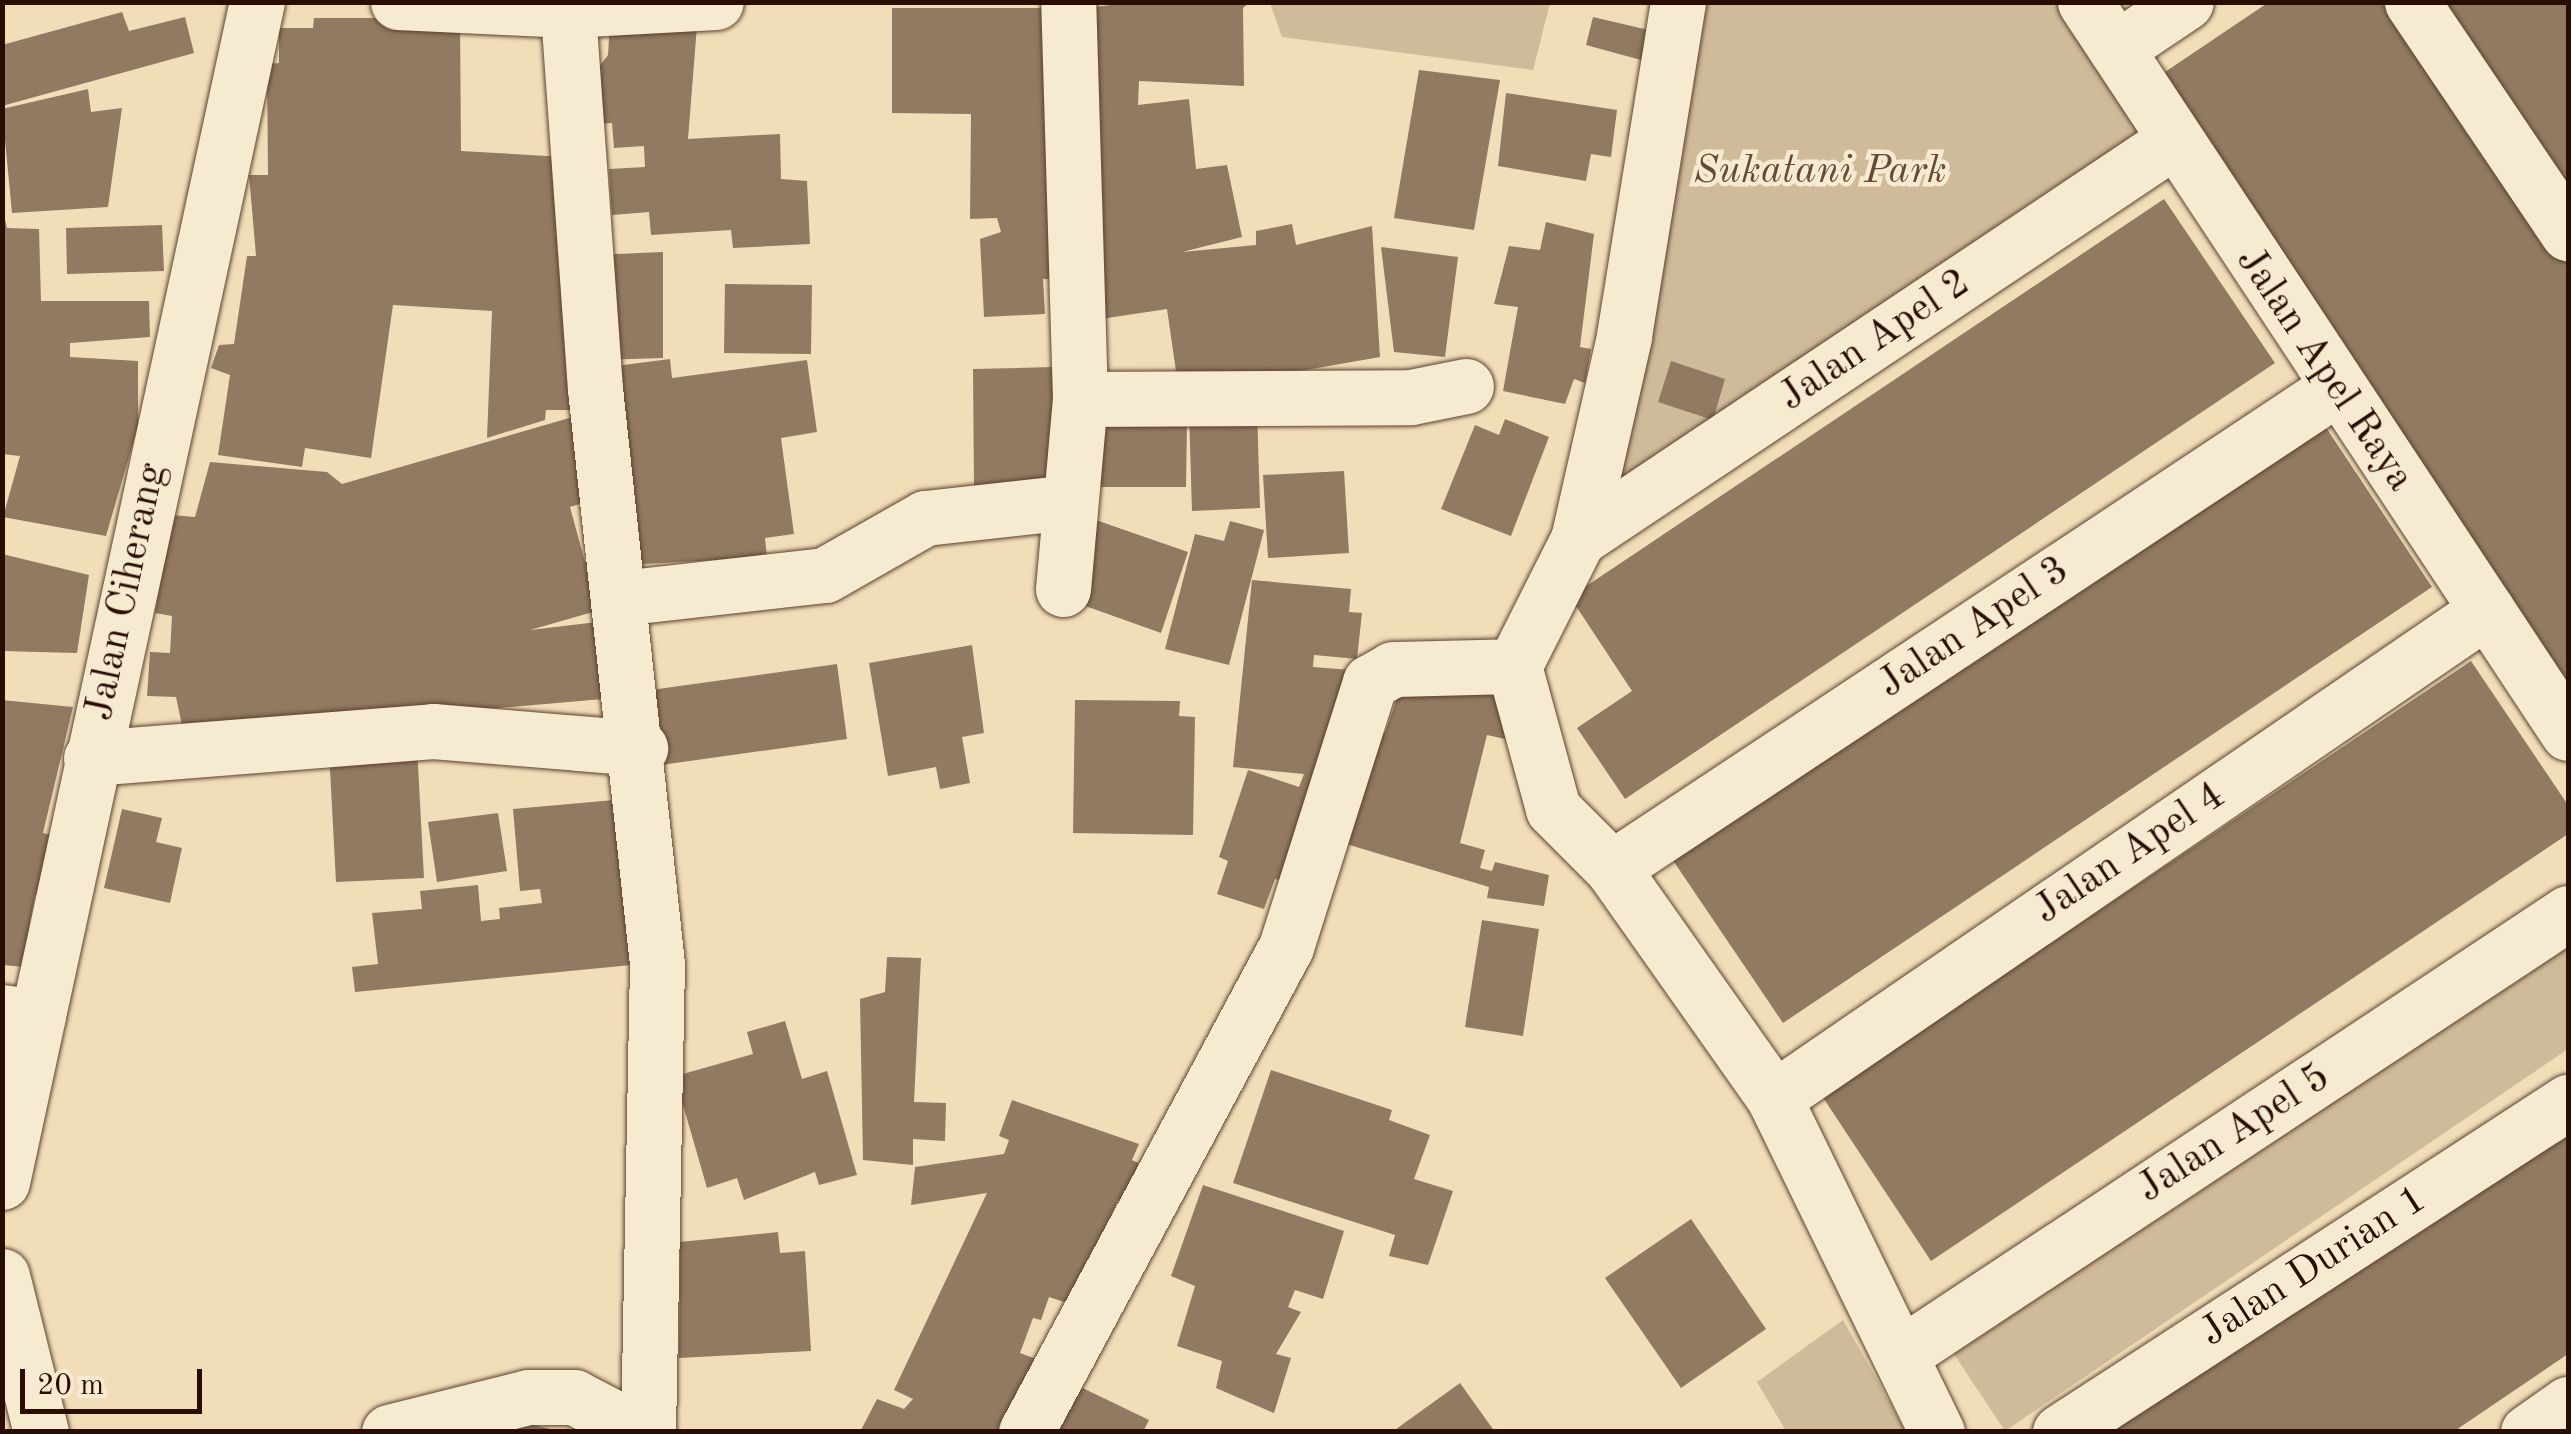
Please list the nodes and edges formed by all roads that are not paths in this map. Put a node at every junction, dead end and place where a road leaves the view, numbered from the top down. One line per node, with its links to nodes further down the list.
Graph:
1 (258, 2): 24 (street, Jalan Ciherang)
2 (398, 2): 9 (street)
3 (716, 2): 9 (street)
4 (1068, 2): 15 (street)
5 (1678, 2): 17 (street)
6 (2085, 2): 10 (street, Jalan Apel Raya)
7 (2186, 2): 10 (street)
8 (2412, 2): 12 (street)
9 (568, 10): 19 (street)
10 (2116, 49): 11 (street, Jalan Apel Raya)
11 (2172, 142): 14 (street, Jalan Apel Raya); 17 (street, Jalan Apel 2)
12 (2568, 233)
13 (1466, 386): 15 (street)
14 (2335, 389): 20 (street, Jalan Apel Raya); 25 (street, Jalan Apel 3)
15 (1080, 399): 16 (street)
16 (1070, 502): 18 (street); 19 (street)
17 (1578, 539): 21 (street)
18 (1062, 589)
19 (620, 598): 23 (street)
20 (2487, 610): 22 (street, Jalan Apel Raya); 28 (street, Jalan Apel 4)
21 (1514, 666): 25 (street); 37 (street)
22 (2568, 733)
23 (640, 748): 24 (street); 36 (street)
24 (91, 758): 27 (street, Jalan Ciherang)
25 (1612, 868): 28 (street)
26 (2568, 913): 32 (street, Jalan Apel 5)
27 (20, 1014): 30 (street, Jalan Ciherang)
28 (1774, 1098): 32 (street)
29 (2568, 1102): 39 (street, Jalan Durian 1)
30 (2, 1182)
31 (2, 1276): 34 (street)
32 (1900, 1355): 38 (street)
33 (2568, 1404): 40 (street)
34 (40, 1432)
35 (389, 1432): 36 (street)
36 (644, 1432)
37 (1026, 1432)
38 (1937, 1432)
39 (2060, 1432)
40 (2528, 1432)

